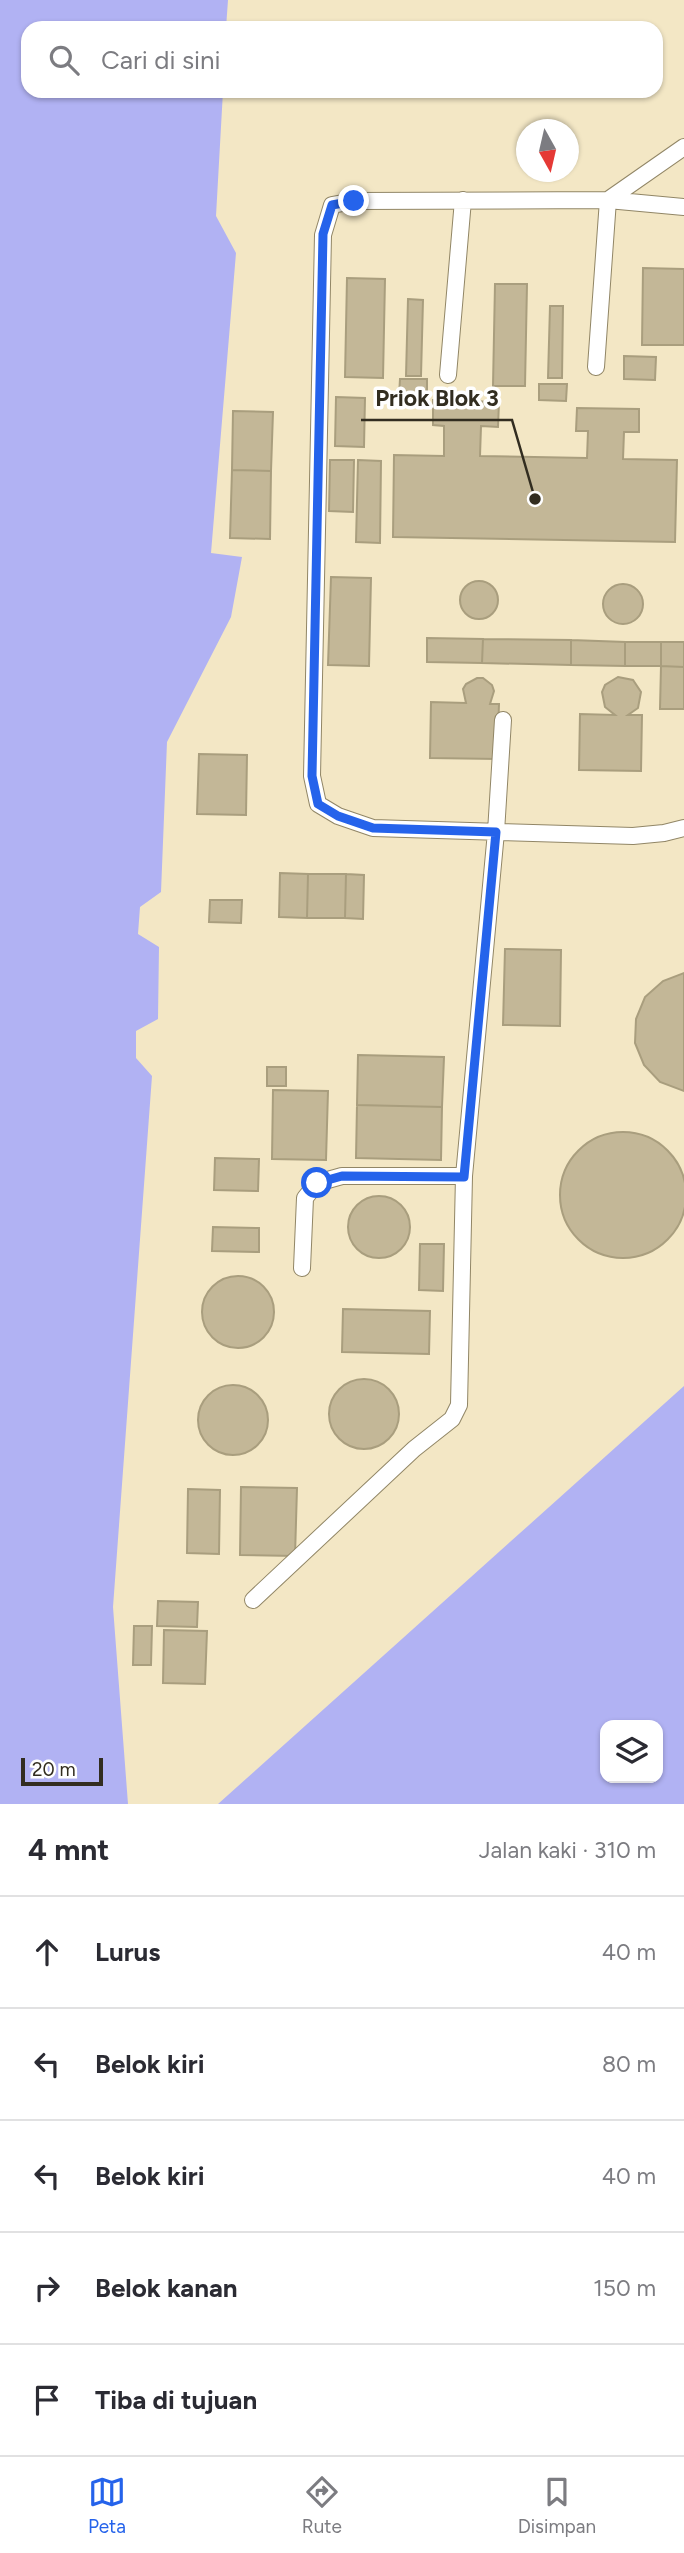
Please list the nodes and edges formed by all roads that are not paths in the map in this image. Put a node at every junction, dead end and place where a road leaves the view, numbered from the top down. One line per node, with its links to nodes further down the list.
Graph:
1 (684, 149): 3 (lane)
2 (463, 200): 3 (lane); 6 (lane); 9 (lane)
3 (608, 200): 4 (lane); 5 (lane)
4 (684, 207)
5 (596, 367)
6 (448, 375)
7 (503, 720): 9 (lane)
8 (684, 828): 9 (lane)
9 (496, 832): 10 (lane)
10 (464, 1177): 11 (lane); 12 (lane)
11 (302, 1268)
12 (253, 1600)

